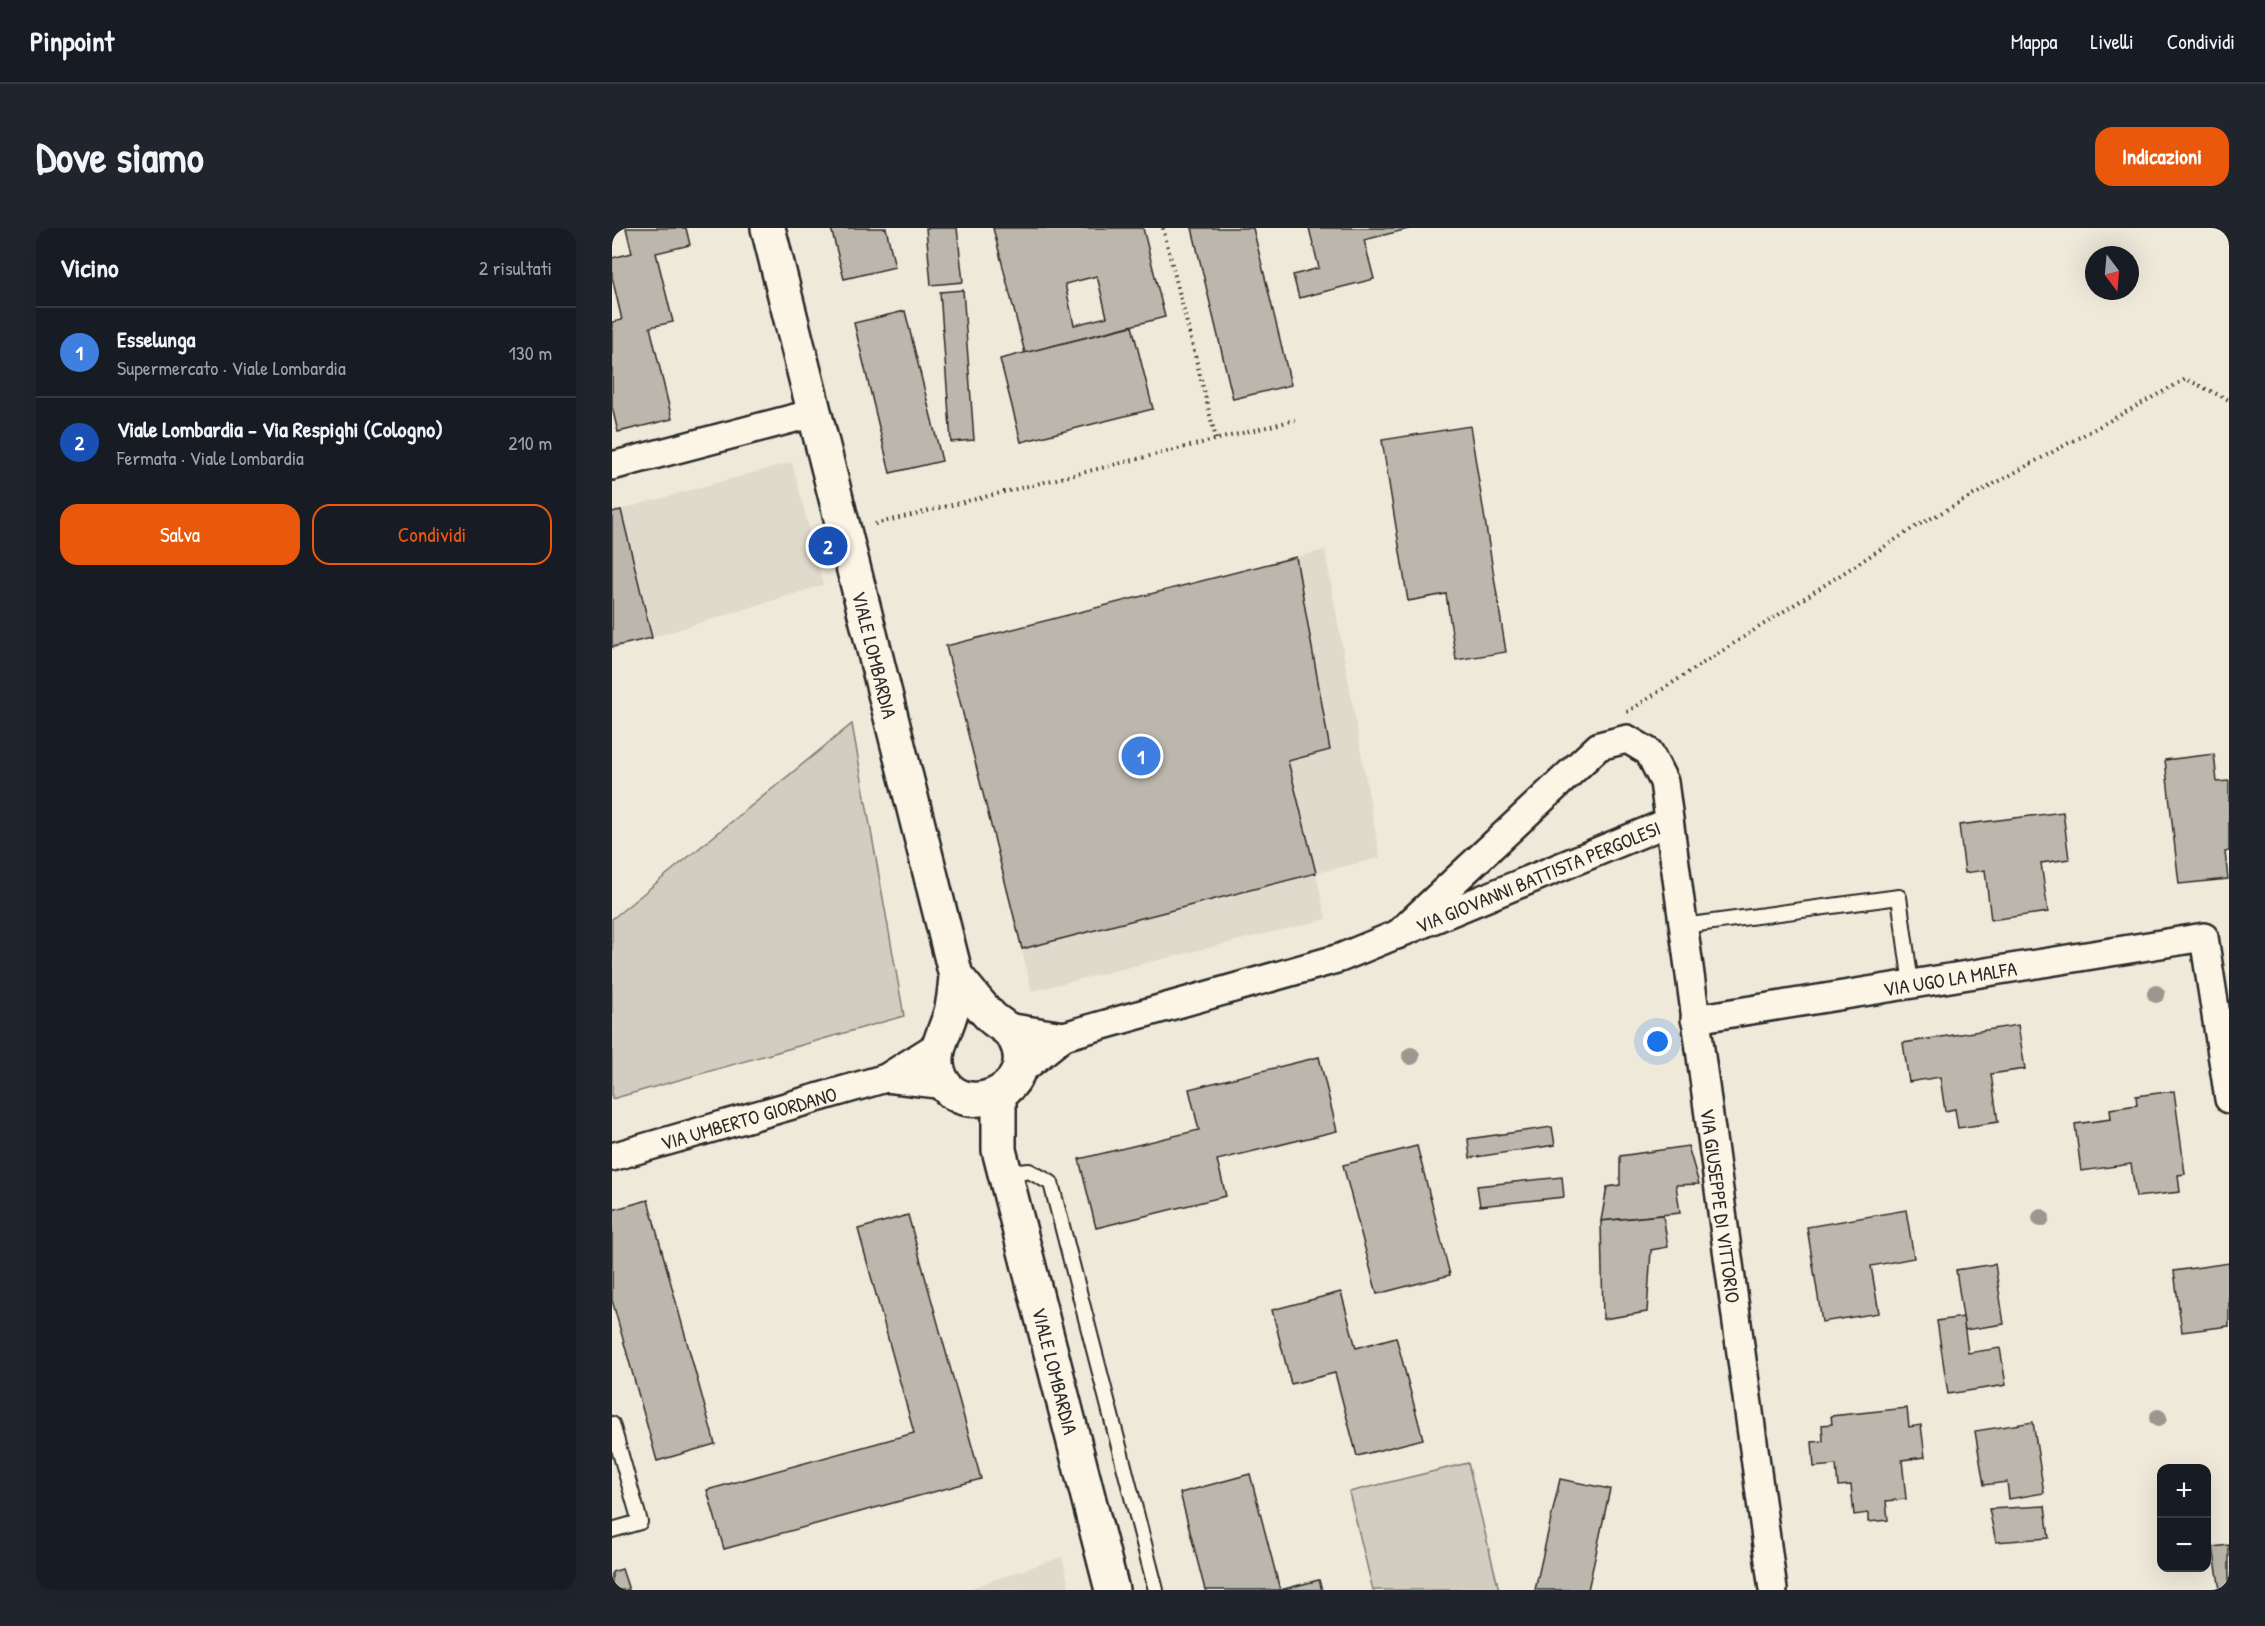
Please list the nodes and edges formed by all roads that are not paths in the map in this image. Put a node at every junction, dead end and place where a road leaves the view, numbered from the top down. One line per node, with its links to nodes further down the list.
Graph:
1 (768, 228): 2 (street, VIALE LOMBARDIA)
2 (814, 413): 3 (street); 7 (street, VIALE LOMBARDIA)
3 (612, 466)
4 (1669, 822): 5 (street, VIA GIUSEPPE DI VITTORIO); 6 (street, VIA GIOVANNI BATTISTA PERGOLESI); 6 (street, VIA GIOVANNI BATTISTA PERGOLESI)
5 (1683, 926): 8 (lane); 9 (street, VIA GIUSEPPE DI VITTORIO)
6 (1397, 935): 11 (street, VIA GIOVANNI BATTISTA PERGOLESI)
7 (956, 976): 10 (street, VIALE LOMBARDIA); 12 (street, VIALE LOMBARDIA)
8 (1911, 984): 9 (street, VIA UGO LA MALFA); 15 (street, VIA UGO LA MALFA)
9 (1695, 1019): 22 (street, VIA GIUSEPPE DI VITTORIO)
10 (1000, 1024): 11 (street, VIA GIOVANNI BATTISTA PERGOLESI); 12 (street); 14 (street, VIALE LOMBARDIA)
11 (1064, 1036): 14 (street, VIA GIOVANNI BATTISTA PERGOLESI)
12 (941, 1041): 13 (street, VIA UMBERTO GIORDANO); 14 (street, VIALE LOMBARDIA)
13 (886, 1078): 14 (street, VIA UMBERTO GIORDANO); 16 (street, VIA UMBERTO GIORDANO)
14 (983, 1088): 17 (street, VIALE LOMBARDIA)
15 (2229, 1099)
16 (612, 1157)
17 (1002, 1162): 20 (street, VIALE LOMBARDIA); 21 (lane)
18 (612, 1424): 19 (lane)
19 (612, 1530)
20 (1112, 1590)
21 (1156, 1590)
22 (1773, 1590)

